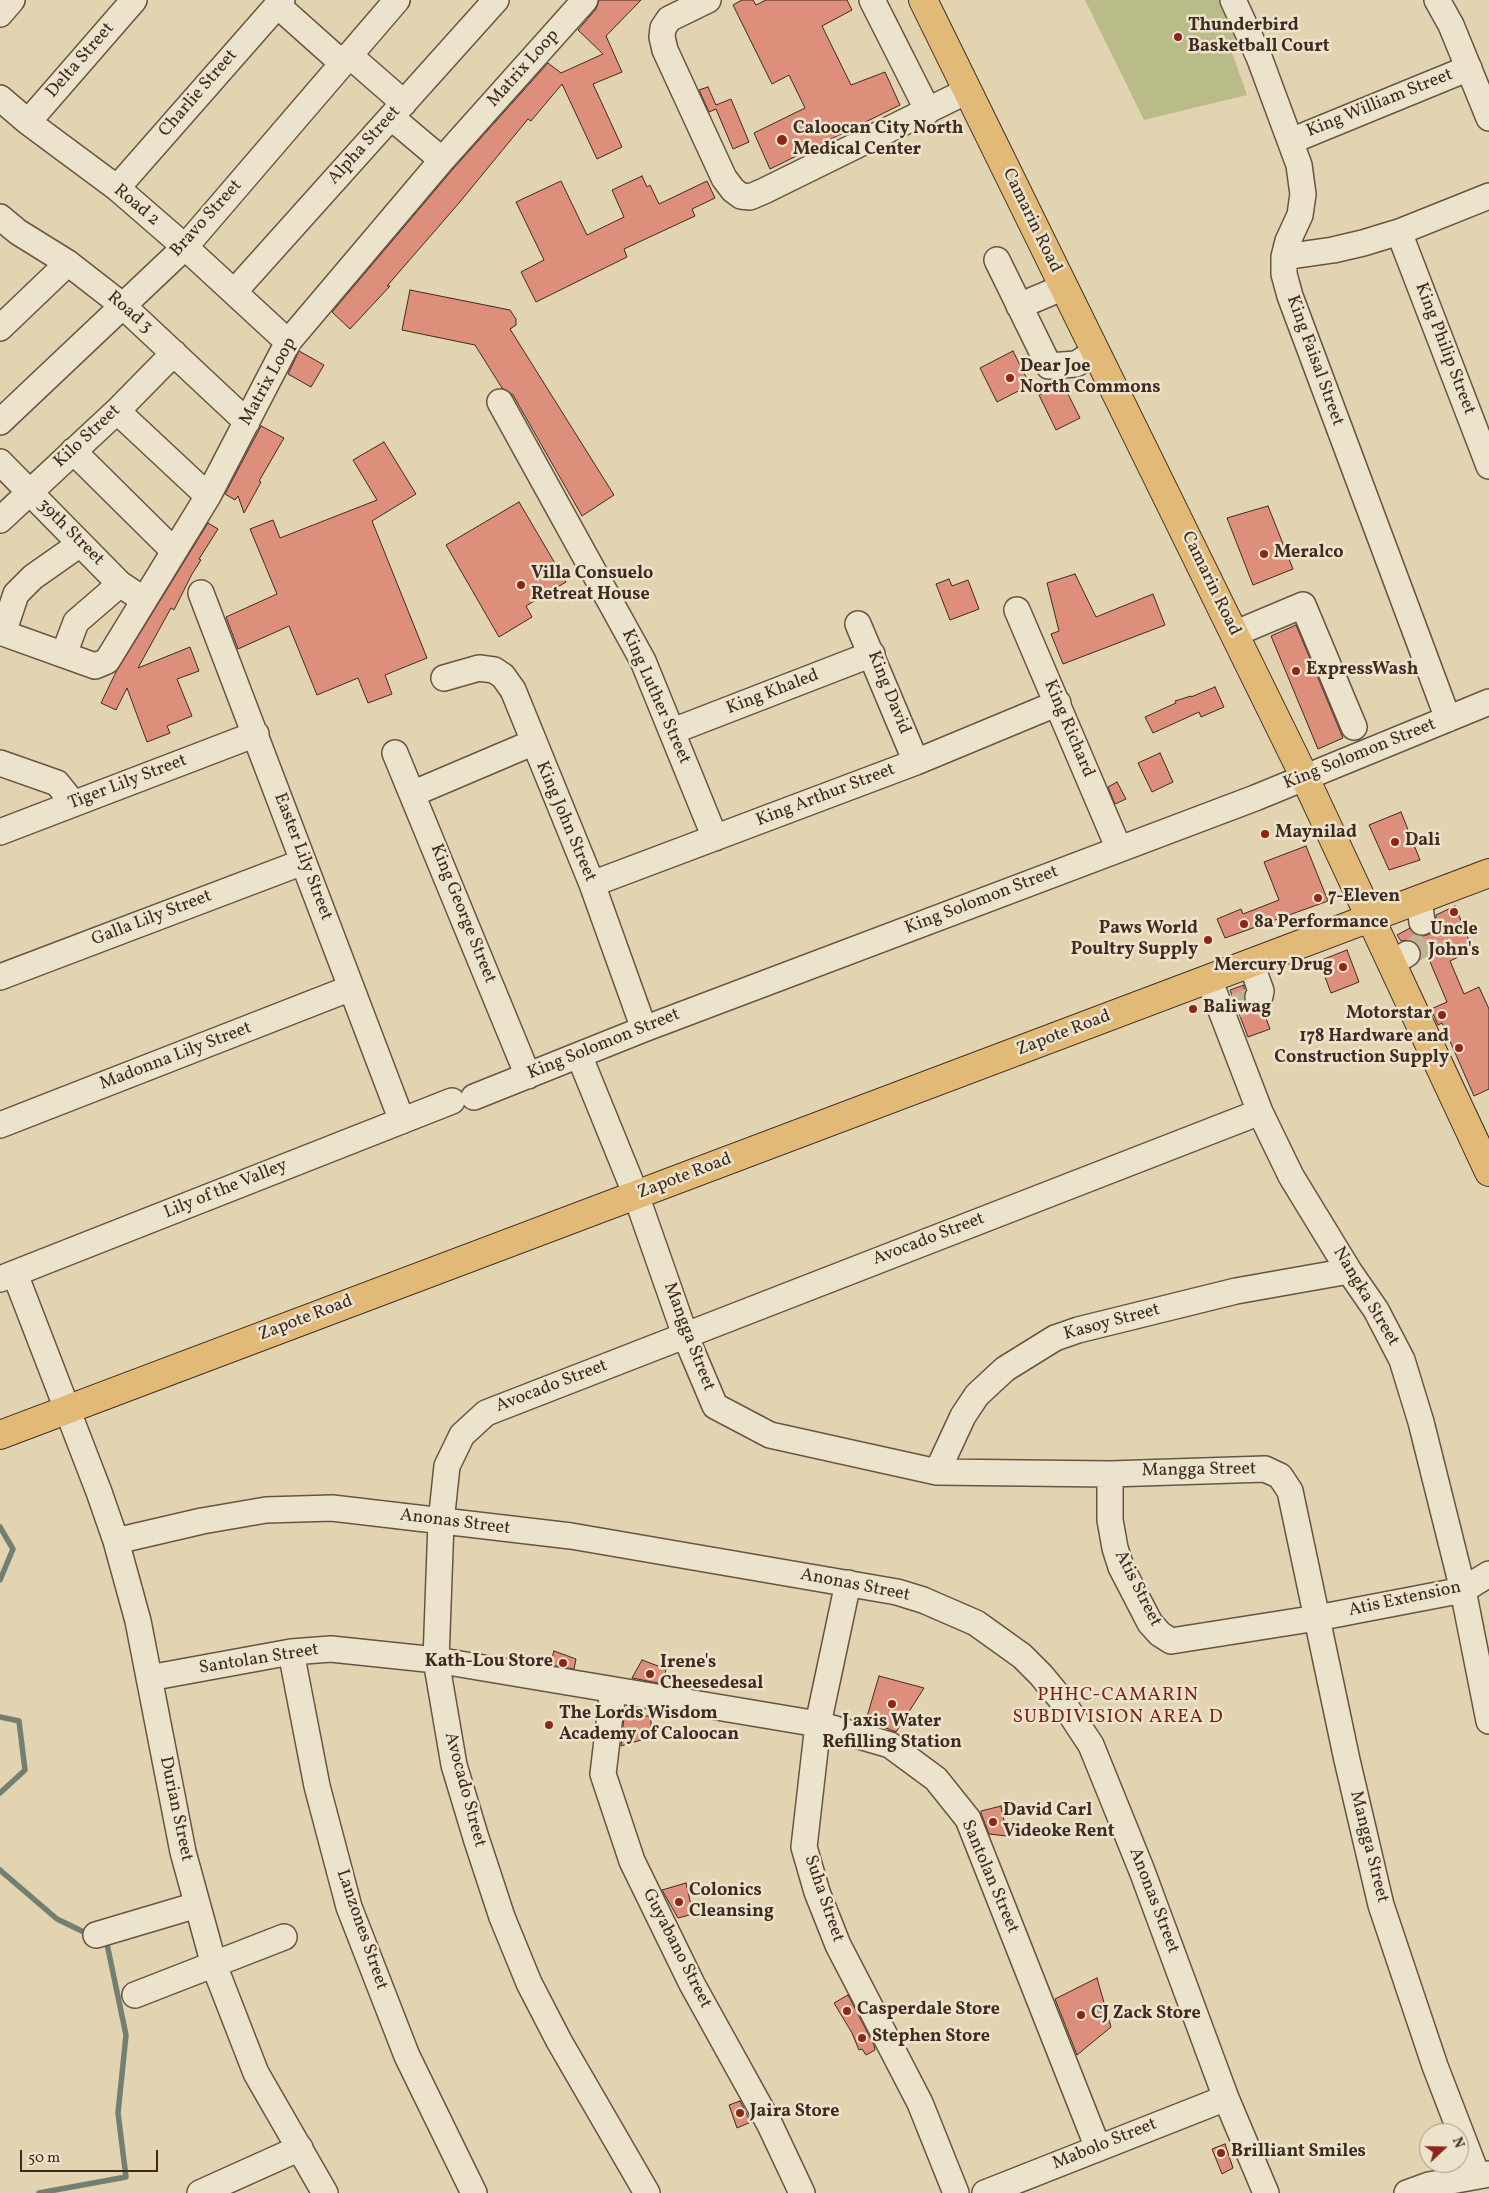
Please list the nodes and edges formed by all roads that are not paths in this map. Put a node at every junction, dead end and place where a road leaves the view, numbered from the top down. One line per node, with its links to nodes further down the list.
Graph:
1 (134, 0): 18 (street, Delta Street)
2 (397, 0): 11 (street, Bravo Street)
3 (496, 0): 15 (street, Alpha Street)
4 (585, 0): 20 (street, Matrix Loop)
5 (708, 0): 16 (street)
6 (872, 0): 16 (street)
7 (923, 0): 13 (main road, Camarin Road)
8 (1232, 0): 19 (street, King Faisal Street)
9 (1437, 0): 12 (street)
10 (279, 2): 11 (street); 21 (street, Charlie Street)
11 (345, 59): 15 (street); 25 (street, Bravo Street)
12 (1469, 68): 17 (street); 19 (street, King William Street)
13 (967, 91): 16 (street); 29 (main road, Camarin Road)
14 (0, 98): 18 (street, Road 2)
15 (397, 110): 20 (street); 30 (street, Alpha Street)
16 (928, 111)
17 (1489, 118)
18 (28, 122): 21 (street, Road 2)
19 (1291, 141): 26 (street, King Faisal Street)
20 (442, 160): 34 (street, Matrix Loop)
21 (117, 188): 25 (street, Road 2)
22 (1489, 196): 24 (street)
23 (0, 217): 28 (street, Road 3)
24 (1399, 232): 26 (street); 43 (street, King Philip Street)
25 (185, 247): 30 (street, Road 2); 31 (street, Bravo Street)
26 (1284, 257): 61 (street, King Faisal Street)
27 (997, 260): 32 (street)
28 (68, 263): 31 (street, Road 3); 33 (street)
29 (1064, 288): 32 (street); 35 (main road, Camarin Road)
30 (234, 292): 34 (street, Road 2)
31 (122, 304): 36 (street, Road 3); 39 (street, Bravo Street)
32 (1020, 306): 35 (street)
33 (0, 328)
34 (288, 342): 40 (street, Matrix Loop)
35 (1096, 352): 55 (main road, Camarin Road)
36 (174, 353): 38 (street, Kilo Street); 40 (street, Road 3)
37 (500, 402): 63 (street, King Luther Street)
38 (117, 411): 41 (street, Kilo Street); 45 (street)
39 (0, 422)
40 (247, 422): 45 (street, Matrix Loop)
41 (73, 451): 44 (street, Kilo Street); 48 (street)
42 (0, 462): 44 (street, 39th Street)
43 (1489, 466)
44 (29, 492): 46 (street, Kilo Street); 47 (street, 39th Street)
45 (208, 496): 48 (street, Matrix Loop)
46 (0, 520)
47 (80, 544): 49 (street, 39th Street); 54 (street)
48 (174, 550): 51 (street, Matrix Loop)
49 (120, 584): 51 (street, 39th Street); 56 (street)
50 (202, 593): 64 (street, Easter Lily Street)
51 (144, 600): 56 (street, Matrix Loop)
52 (1017, 610): 60 (street, King Richard)
53 (858, 624): 57 (street, King David)
54 (2, 632): 56 (street, Matrix Loop)
55 (1234, 634): 62 (street); 69 (main road, Camarin Road)
56 (64, 654)
57 (872, 654): 63 (street, King Khaled); 67 (street, King David)
58 (444, 678): 65 (street, King John Street)
59 (1489, 702): 61 (street, King Solomon Street)
60 (1058, 703): 67 (street, King Arthur Street); 74 (street, King Richard)
61 (1448, 719): 69 (street, King Solomon Street)
62 (1354, 727)
63 (673, 731): 73 (street, King Luther Street)
64 (256, 734): 71 (street, Tiger Lily Street); 75 (street, Easter Lily Street)
65 (532, 742): 70 (street); 77 (street, King John Street)
66 (395, 753): 70 (street, King George Street)
67 (916, 762): 73 (street, King Arthur Street)
68 (0, 763): 71 (street)
69 (1305, 778): 74 (street, King Solomon Street); 78 (main road, Camarin Road)
70 (412, 794): 86 (street, King George Street)
71 (73, 803): 72 (street, Tiger Lily Street)
72 (0, 832)
73 (715, 838): 77 (street, King Arthur Street)
74 (1119, 849): 84 (street, King Solomon Street)
75 (303, 862): 80 (street, Galla Lily Street); 82 (street, Easter Lily Street)
76 (1489, 873): 78 (main road, Zapote Road)
77 (592, 884): 84 (street, King John Street)
78 (1371, 918): 79 (main road, Zapote Road); 91 (main road, Camarin Road)
79 (1251, 962): 81 (main road, Zapote Road); 83 (street)
80 (0, 977)
81 (1208, 979): 83 (street, Nangka Street); 92 (main road, Zapote Road)
82 (351, 988): 89 (street, Easter Lily Street); 90 (street, Madonna Lily Street)
83 (1238, 1005): 88 (street, Nangka Street)
84 (644, 1029): 85 (street, King Solomon Street)
85 (579, 1055): 86 (street, King Solomon Street); 92 (street, Mangga Street)
86 (528, 1076): 87 (street, King Solomon Street)
87 (463, 1099): 89 (street, Lily of the Valley)
88 (1260, 1112): 93 (street, Nangka Street); 95 (street, Avocado Street)
89 (402, 1121): 94 (street, Lily of the Valley)
90 (0, 1126)
91 (1489, 1172)
92 (636, 1195): 95 (street, Mangga Street); 96 (main road, Zapote Road)
93 (1349, 1271): 98 (street, Kasoy Street); 104 (street, Nangka Street)
94 (7, 1276): 96 (street, Durian Street)
95 (685, 1335): 98 (street, Mangga Street); 100 (street, Avocado Street)
96 (67, 1410): 97 (main road, Zapote Road); 101 (street, Durian Street)
97 (0, 1435)
98 (937, 1472): 99 (street, Mangga Street)
99 (1110, 1474): 105 (street, Mangga Street); 105 (street, Atis Street)
100 (441, 1522): 101 (street, Anonas Street); 103 (street, Anonas Street); 107 (street, Avocado Street)
101 (116, 1541): 108 (street, Durian Street)
102 (1489, 1574): 104 (street, Atis Extension)
103 (848, 1584): 111 (street, Suha Street); 117 (street, Anonas Street)
104 (1463, 1590): 105 (street, Atis Extension); 110 (street, Nangka Street)
105 (1317, 1618): 120 (street, Mangga Street)
106 (292, 1652): 107 (street, Santolan Street); 108 (street, Santolan Street); 123 (street, Lanzones Street)
107 (436, 1660): 109 (street, Santolan Street); 124 (street, Avocado Street)
108 (148, 1678): 112 (street, Durian Street)
109 (613, 1690): 111 (street, Santolan Street); 125 (street, Guyabano Street)
110 (1489, 1721)
111 (818, 1724): 119 (street, Santolan Street); 126 (street, Suha Street)
112 (196, 1905): 113 (street); 115 (street, Durian Street)
113 (96, 1935)
114 (284, 1937): 115 (street)
115 (214, 1965): 116 (street); 118 (street, Durian Street)
116 (135, 1995)
117 (1226, 2098): 119 (street, Mabolo Street); 128 (street, Anonas Street)
118 (300, 2148): 121 (street); 122 (street, Durian Street)
119 (1098, 2148): 127 (street, Mabolo Street)
120 (1483, 2175): 129 (street)
121 (200, 2193)
122 (325, 2193)
123 (474, 2193)
124 (647, 2193)
125 (802, 2193)
126 (956, 2193)
127 (985, 2193)
128 (1266, 2193)
129 (1407, 2193)

